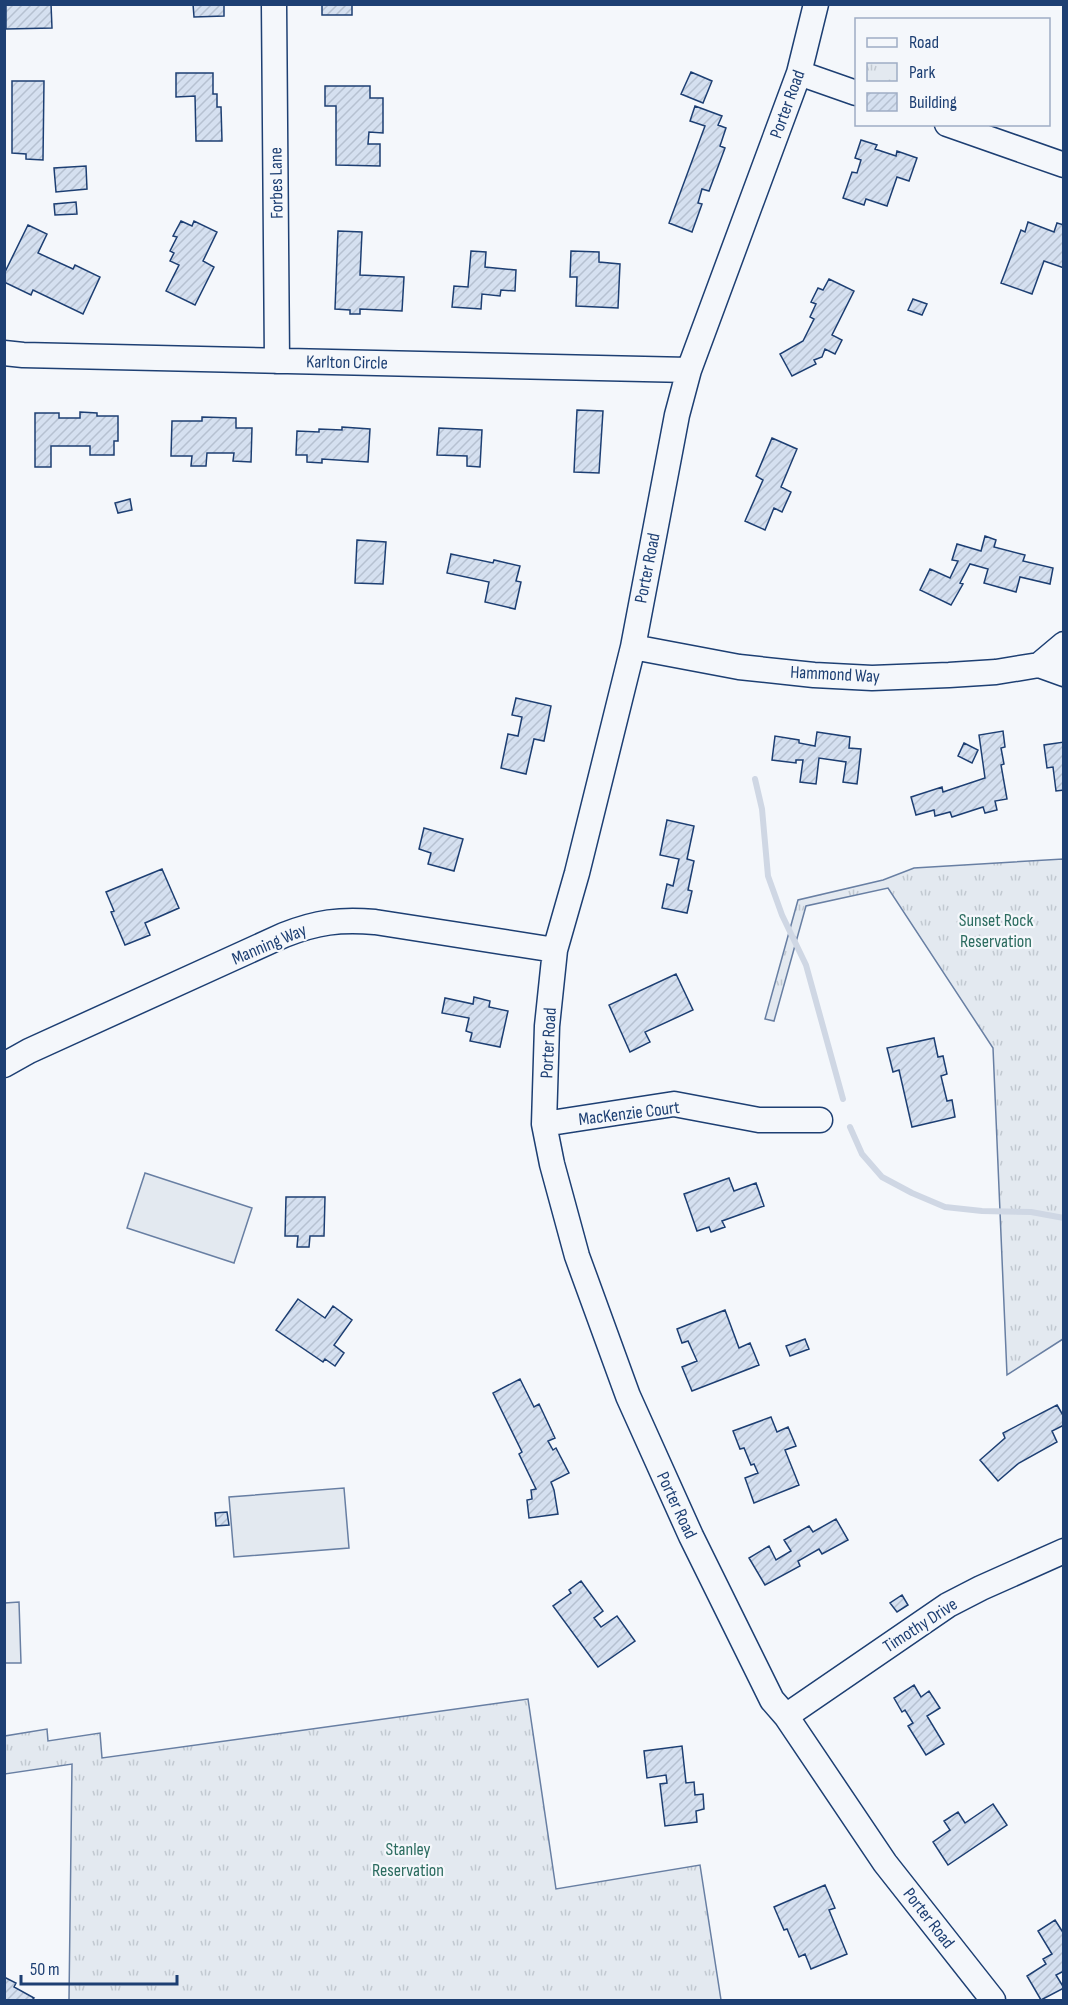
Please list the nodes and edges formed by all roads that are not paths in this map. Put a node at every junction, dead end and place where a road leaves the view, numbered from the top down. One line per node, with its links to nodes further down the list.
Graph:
1 (274, 4): 8 (street, Forbes Lane)
2 (816, 4): 3 (street, Porter Road)
3 (800, 73): 4 (street); 9 (street, Porter Road)
4 (855, 93)
5 (953, 126): 6 (street)
6 (1064, 165)
7 (4, 353): 8 (street, Karlton Circle)
8 (278, 361): 9 (street, Karlton Circle)
9 (689, 370): 11 (street, Porter Road)
10 (1064, 644): 12 (street)
11 (633, 647): 12 (street, Hammond Way); 14 (street, Porter Road)
12 (1039, 665): 13 (street, Hammond Way)
13 (1064, 674)
14 (555, 950): 15 (street, Manning Way); 17 (street, Porter Road)
15 (4, 1065)
16 (820, 1120): 17 (street, MacKenzie Court)
17 (544, 1124): 19 (street, Porter Road)
18 (1064, 1551): 19 (street, Timothy Drive)
19 (786, 1716): 20 (street, Porter Road)
20 (993, 2001)

